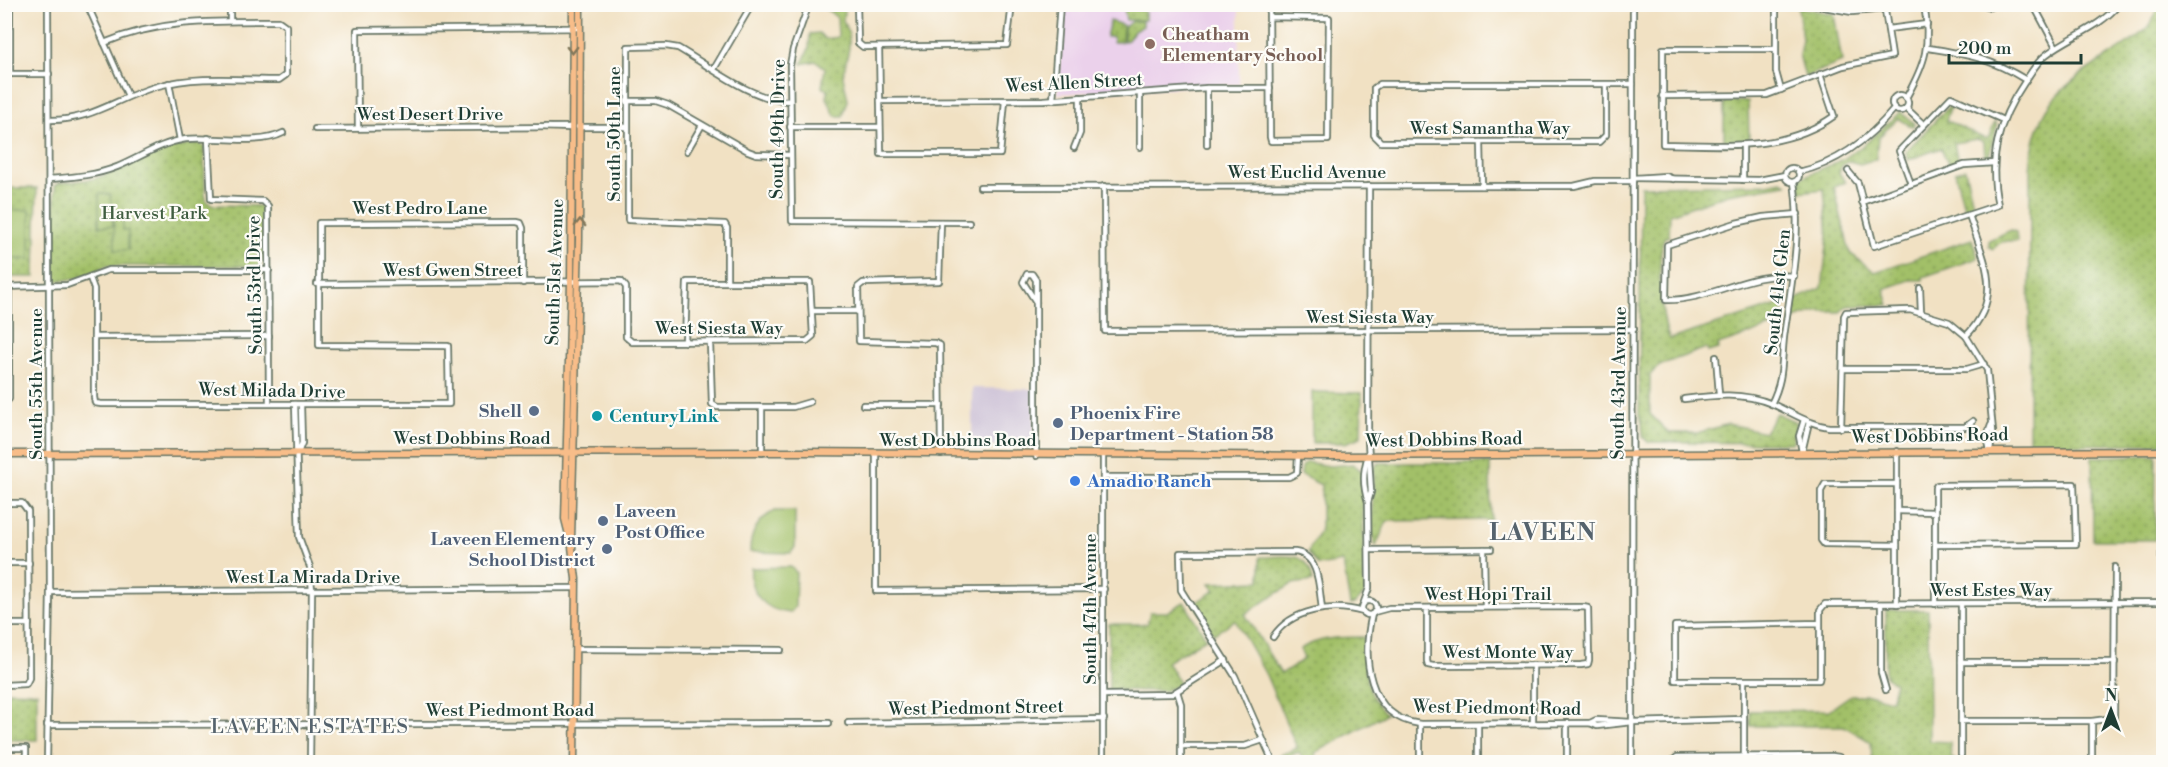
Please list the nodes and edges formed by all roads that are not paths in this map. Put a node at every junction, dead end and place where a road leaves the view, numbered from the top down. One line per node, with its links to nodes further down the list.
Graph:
1 (10, 4): 34 (street)
2 (48, 4): 35 (street, South 55th Avenue)
3 (87, 4): 28 (street)
4 (230, 4): 24 (street)
5 (573, 4): 26 (main road, South 51st Avenue)
6 (580, 4): 26 (main road, South 51st Avenue)
7 (752, 4): 33 (street)
8 (809, 4): 51 (street, South 49th Drive)
9 (857, 4): 29 (street)
10 (1012, 4): 29 (street)
11 (1060, 4): 49 (street)
12 (1269, 4): 23 (street)
13 (1633, 4): 40 (street, South 43rd Avenue)
14 (1776, 4): 32 (street)
15 (1807, 4): 21 (street)
16 (1952, 4): 20 (street)
17 (1983, 4): 22 (street)
18 (2033, 4): 30 (street)
19 (2119, 4): 30 (street)
20 (1924, 5): 25 (street)
21 (1885, 7): 27 (street)
22 (1990, 7)
23 (1269, 17): 42 (street); 42 (street)
24 (230, 21): 28 (street); 38 (street)
25 (1927, 24): 27 (street); 31 (street)
26 (576, 28): 60 (main road, South 51st Avenue); 64 (street)
27 (1888, 29): 36 (street)
28 (104, 43): 45 (street)
29 (879, 47): 52 (street)
30 (2056, 47): 37 (street)
31 (1928, 48): 37 (street); 48 (street)
32 (1775, 49): 43 (street); 46 (street)
33 (714, 69): 50 (street, South 50th Lane); 51 (street)
34 (7, 74): 35 (street)
35 (49, 74): 56 (street, South 55th Avenue)
36 (1820, 74): 43 (street); 71 (street)
37 (2026, 80): 57 (street)
38 (169, 83): 45 (street); 68 (street)
39 (1606, 84): 40 (street); 69 (street, West Samantha Way); 69 (street, West Samantha Way)
40 (1633, 84): 81 (street, South 43rd Avenue)
41 (1207, 88): 42 (street, West Allen Street); 44 (street, West Allen Street); 70 (street)
42 (1270, 88)
43 (1781, 90): 46 (street)
44 (1140, 93): 47 (street, West Allen Street); 72 (street)
45 (128, 96): 56 (street)
46 (1662, 96): 71 (street)
47 (1080, 98): 49 (street, West Allen Street); 73 (street)
48 (1906, 98): 54 (street, West Euclid Avenue); 55 (street)
49 (1053, 100): 53 (street, West Allen Street)
50 (627, 101): 58 (street); 61 (street, South 50th Lane)
51 (790, 101): 62 (street, South 49th Drive)
52 (880, 101): 53 (street, West Allen Street); 63 (street)
53 (1005, 101): 63 (street)
54 (1895, 108): 55 (street); 78 (street, West Euclid Avenue)
55 (1906, 108): 59 (street)
56 (49, 120): 80 (street, South 55th Avenue)
57 (2003, 120): 59 (street); 76 (street)
58 (702, 125): 74 (street); 75 (street)
59 (1924, 125): 84 (street)
60 (576, 127): 61 (street, West Desert Drive); 64 (street, West Desert Drive); 97 (main road, South 51st Avenue)
61 (627, 127): 98 (street, South 50th Lane)
62 (790, 127): 63 (street); 75 (street, South 49th Drive)
63 (880, 127)
64 (358, 128): 65 (street, West Desert Drive)
65 (315, 129)
66 (283, 133): 67 (street)
67 (208, 138): 68 (street); 94 (street, South 53rd Drive)
68 (180, 140): 80 (street)
69 (1481, 142): 87 (street)
70 (1207, 145)
71 (1743, 145): 82 (street)
72 (1140, 147)
73 (1074, 148)
74 (687, 152)
75 (790, 155): 92 (street, South 49th Drive)
76 (1994, 163): 84 (street); 91 (street)
77 (1848, 171): 89 (street)
78 (1799, 172): 79 (street, West Euclid Avenue); 83 (street)
79 (1785, 176): 82 (street, West Euclid Avenue); 83 (street)
80 (48, 179): 101 (street, South 55th Avenue)
81 (1633, 180): 82 (street, West Euclid Avenue); 87 (street, West Euclid Avenue); 108 (street, South 43rd Avenue)
82 (1743, 180)
83 (1794, 182): 90 (street, South 41st Glen)
84 (1911, 184): 89 (street)
85 (1104, 186): 86 (street, West Euclid Avenue); 88 (street, West Euclid Avenue); 109 (street, West Siesta Way)
86 (1369, 186): 87 (street, West Euclid Avenue); 109 (street)
87 (1482, 186)
88 (980, 188)
89 (1862, 202): 91 (street)
90 (1798, 214): 95 (street, South 41st Glen); 95 (street)
91 (1969, 215): 112 (street)
92 (941, 222): 93 (street); 106 (street)
93 (969, 222)
94 (269, 270): 96 (street); 110 (street, South 53rd Drive)
95 (1794, 276): 126 (street, South 41st Glen)
96 (90, 278): 101 (street); 113 (street)
97 (575, 281): 99 (street, West Gwen Street); 111 (main road, South 51st Avenue); 114 (street, West Gwen Street); 120 (main road, South 51st Avenue)
98 (727, 281): 105 (street); 115 (street)
99 (523, 283): 100 (street, West Gwen Street); 100 (street, West Pedro Lane)
100 (317, 284): 127 (street, West Milada Drive)
101 (49, 286): 102 (street); 143 (street, South 55th Avenue)
102 (7, 287): 125 (street)
103 (1920, 288): 107 (street)
104 (1036, 302): 104 (street); 146 (street)
105 (812, 311): 106 (street); 116 (street, West Siesta Way)
106 (858, 311): 129 (street)
107 (1921, 313): 112 (street); 119 (street)
108 (1634, 329): 109 (street, West Siesta Way); 137 (street, South 43rd Avenue)
109 (1368, 331): 149 (street)
110 (269, 336): 113 (street); 124 (street, South 53rd Drive)
111 (568, 336): 120 (main road); 140 (main road, South 51st Avenue)
112 (1966, 336): 118 (street)
113 (94, 337): 124 (street, West Milada Drive)
114 (628, 340): 115 (street, West Siesta Way)
115 (685, 342): 116 (street, West Siesta Way)
116 (710, 342): 130 (street)
117 (1716, 357): 121 (street)
118 (1984, 364): 119 (street); 135 (street)
119 (1843, 369): 133 (street)
120 (574, 374): 140 (main road, South 51st Avenue)
121 (1719, 394): 122 (street); 126 (street)
122 (1684, 399)
123 (810, 402): 130 (street)
124 (269, 403): 127 (street, West Milada Drive)
125 (6, 404)
126 (1771, 404): 131 (street)
127 (298, 405): 139 (street)
128 (863, 405): 129 (street)
129 (941, 405): 145 (street)
130 (762, 407): 141 (street)
131 (1807, 421): 133 (street); 138 (street)
132 (1973, 421): 133 (street)
133 (1841, 428)
134 (1897, 451): 135 (main road, West Dobbins Road); 138 (main road, West Dobbins Road); 151 (street)
135 (1990, 451): 136 (main road, West Dobbins Road)
136 (2163, 451): 168 (street, West Estes Way)
137 (1633, 452): 138 (main road, West Dobbins Road); 149 (main road, West Dobbins Road); 208 (street, South 43rd Avenue)
138 (1802, 452)
139 (298, 453): 140 (main road, West Dobbins Road); 143 (main road, West Dobbins Road); 166 (street)
140 (569, 453): 141 (main road, West Dobbins Road); 163 (main road, South 51st Avenue)
141 (762, 453): 144 (main road, West Dobbins Road)
142 (4, 454): 143 (main road, West Dobbins Road)
143 (50, 454): 167 (street, South 55th Avenue)
144 (876, 454): 145 (main road, West Dobbins Road); 165 (street)
145 (941, 455): 146 (main road, West Dobbins Road)
146 (1036, 456): 147 (main road, West Dobbins Road)
147 (1103, 456): 148 (main road, West Dobbins Road); 150 (street, South 47th Avenue)
148 (1298, 456): 149 (main road, West Dobbins Road); 150 (street)
149 (1368, 456): 159 (street)
150 (1103, 477): 165 (street, South 47th Avenue)
151 (1897, 484): 153 (street); 155 (street)
152 (4, 503): 161 (street)
153 (1897, 511): 154 (street); 155 (street)
154 (1935, 512): 156 (street); 156 (street)
155 (1897, 545): 173 (street)
156 (1935, 545): 174 (street)
157 (1484, 549): 158 (street); 159 (street); 178 (street)
158 (1491, 549)
159 (1369, 550): 164 (street)
160 (4, 563): 161 (street)
161 (28, 563): 184 (street)
162 (2115, 567): 168 (street)
163 (576, 588): 166 (street, West La Mirada Drive); 187 (main road, South 51st Avenue)
164 (1369, 588): 169 (street); 171 (street)
165 (1104, 589): 198 (street, South 47th Avenue)
166 (312, 590): 167 (street, West La Mirada Drive); 209 (street)
167 (50, 592): 212 (street, South 55th Avenue)
168 (2115, 602): 170 (street, West Estes Way); 191 (street)
169 (1364, 603): 171 (street, West Hopi Trail); 175 (street, West Hopi Trail); 180 (street)
170 (1961, 603): 174 (street, West Estes Way); 190 (street)
171 (1374, 604): 176 (street, West Hopi Trail); 181 (street)
172 (1881, 604): 173 (street, West Estes Way); 182 (street, West Estes Way); 196 (street)
173 (1897, 604): 174 (street, West Estes Way)
174 (1935, 604)
175 (1349, 608): 179 (street, West Hopi Trail); 180 (street, West Hopi Trail)
176 (1389, 608): 177 (street, West Hopi Trail); 181 (street, West Hopi Trail)
177 (1427, 608): 178 (street, West Hopi Trail); 193 (street, West Monte Way)
178 (1485, 608): 192 (street, West Hopi Trail)
179 (1322, 609): 186 (street, West Hopi Trail); 189 (street)
180 (1364, 613): 181 (street, West Hopi Trail); 185 (street)
181 (1373, 613): 185 (street)
182 (1820, 623): 194 (street); 194 (street)
183 (4, 624): 184 (street)
184 (29, 624): 195 (street)
185 (1369, 626): 205 (street, West Piedmont Road)
186 (1273, 637)
187 (575, 650): 188 (street); 210 (main road, South 51st Avenue)
188 (781, 650)
189 (1226, 660): 197 (street); 213 (street)
190 (1961, 662): 191 (street); 201 (street)
191 (2115, 662): 202 (street)
192 (1588, 664): 193 (street, West Monte Way)
193 (1533, 665): 206 (street)
194 (1744, 681): 200 (street)
195 (4, 685)
196 (1886, 690)
197 (1177, 691): 198 (street); 214 (street)
198 (1104, 695): 199 (street, South 47th Avenue)
199 (1104, 719): 204 (street, West Piedmont Street); 224 (street, South 47th Avenue)
200 (1744, 719): 208 (street, West Piedmont Road); 217 (street)
201 (1961, 721): 202 (street); 216 (street)
202 (2092, 721): 231 (street)
203 (829, 723): 210 (street, West Piedmont Road)
204 (848, 723)
205 (1419, 723): 211 (street, West Piedmont Road); 227 (street)
206 (1533, 723): 207 (street, West Piedmont Road); 211 (street, West Piedmont Road)
207 (1567, 723): 208 (street, West Piedmont Road); 229 (street)
208 (1632, 723): 230 (street, South 43rd Avenue)
209 (310, 724): 210 (street, West Piedmont Road); 212 (street, West Piedmont Road); 222 (street)
210 (574, 724): 223 (main road, South 51st Avenue)
211 (1478, 724): 228 (street)
212 (46, 725): 221 (street, South 55th Avenue)
213 (1263, 740): 214 (street); 226 (street)
214 (1181, 746): 225 (street)
215 (4, 748): 220 (street)
216 (1961, 755)
217 (1744, 757): 218 (street); 219 (street)
218 (1672, 760)
219 (1839, 760)
220 (26, 762)
221 (47, 762)
222 (310, 762)
223 (574, 762)
224 (1103, 762)
225 (1181, 762)
226 (1273, 762)
227 (1420, 762)
228 (1478, 762)
229 (1567, 762)
230 (1632, 762)
231 (2092, 762)

